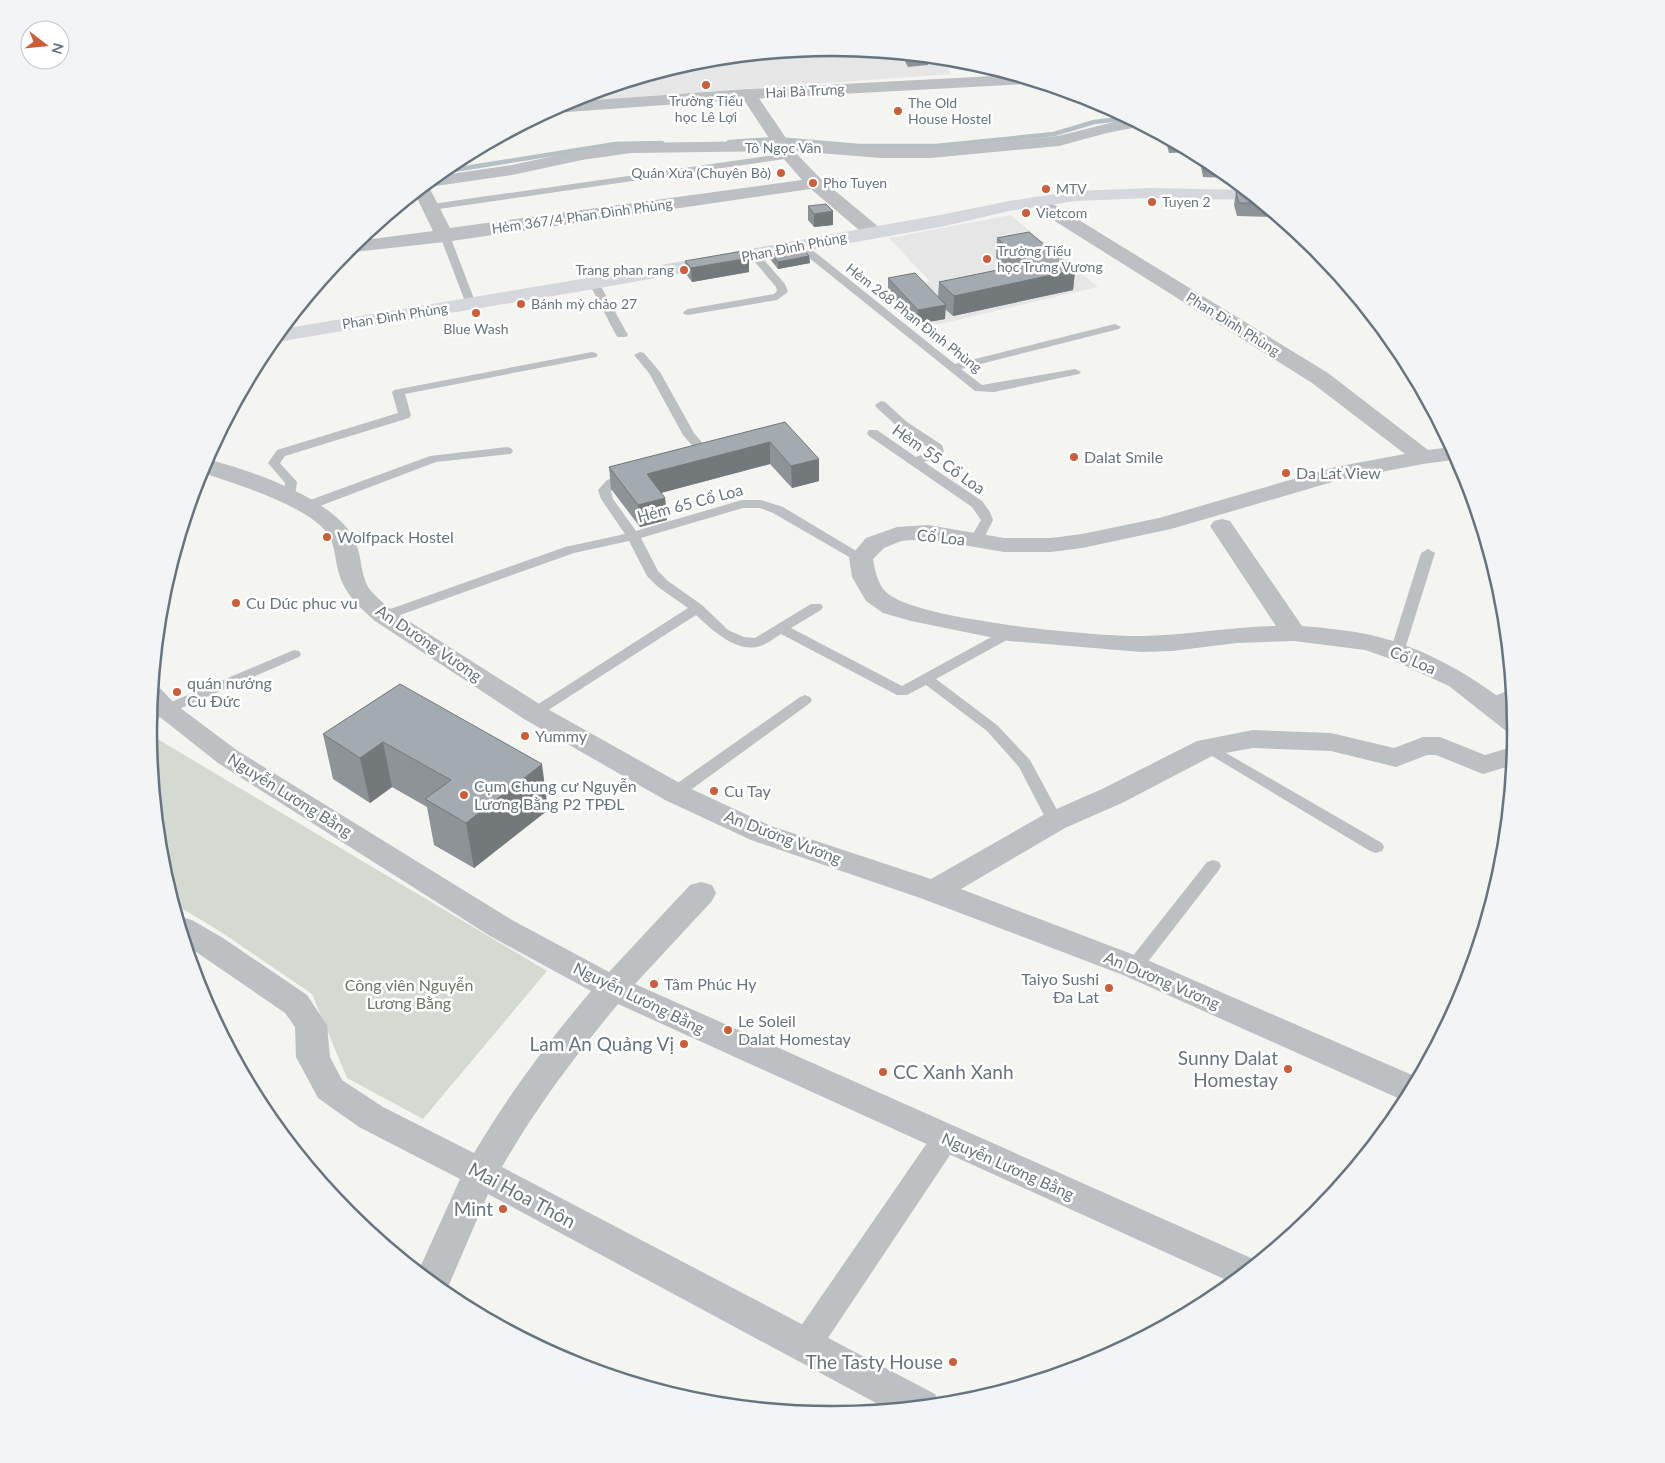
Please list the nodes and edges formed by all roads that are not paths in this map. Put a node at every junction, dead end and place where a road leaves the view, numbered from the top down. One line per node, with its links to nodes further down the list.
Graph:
1 (1010, 80): 2 (street, Hai Bà Trưng)
2 (748, 94): 3 (street, Hai Bà Trưng); 6 (street)
3 (589, 102)
4 (1109, 116): 6 (street, Tô Ngọc Vân)
5 (1126, 124): 6 (street, Tô Ngọc Vân)
6 (781, 145): 7 (street, Tô Ngọc Vân); 8 (street, Tô Ngọc Vân); 9 (street); 13 (lane)
7 (469, 162)
8 (443, 180)
9 (815, 183): 14 (street); 15 (street, Hẻm 367/4 Phan Đình Phùng)
10 (424, 194): 13 (street)
11 (1244, 196): 12 (main road, Phan Đình Phùng)
12 (1037, 202): 14 (main road, Phan Đình Phùng); 33 (street, Phan Đinh Phùng)
13 (432, 207): 15 (street)
14 (874, 232): 17 (main road, Phan Đình Phùng)
15 (445, 236): 16 (street, Hẻm 367/4 Phan Đình Phùng); 20 (lane)
16 (363, 246)
17 (802, 246): 18 (main road, Phan Đình Phùng); 27 (lane, Hẻm 268 Phan Đình Phùng)
18 (754, 255): 19 (main road, Phan Đình Phùng); 21 (lane)
19 (594, 284): 20 (main road, Phan Đình Phùng); 24 (lane)
20 (471, 304): 23 (main road, Phan Đình Phùng)
21 (688, 312)
22 (1115, 327): 27 (lane)
23 (287, 334)
24 (622, 335)
25 (592, 355): 38 (lane)
26 (640, 355): 34 (lane)
27 (953, 368): 28 (lane, Hẻm 268 Phan Đình Phùng)
28 (1075, 372)
29 (881, 405): 35 (lane)
30 (873, 433): 35 (lane, Hẻm 55 Cổ Loa)
31 (507, 451): 38 (lane)
32 (1447, 454): 33 (street, Cổ Loa)
33 (1423, 457): 41 (street, Cổ Loa)
34 (688, 458)
35 (915, 462): 41 (lane, Hẻm 55 Cổ Loa)
36 (211, 469): 38 (street, An Dương Vương)
37 (645, 470): 40 (lane)
38 (298, 502): 46 (street, An Dương Vương)
39 (1222, 526): 49 (street)
40 (633, 536): 43 (lane, Hẻm 65 Cổ Loa); 45 (lane); 46 (lane, Hẻm 65 Cổ Loa)
41 (976, 541): 43 (street, Cổ Loa)
42 (1428, 553): 50 (lane)
43 (862, 558): 48 (street, Cổ Loa)
44 (816, 607): 47 (lane)
45 (697, 608): 47 (lane); 57 (lane)
46 (384, 616): 57 (street, An Dương Vương)
47 (781, 629): 52 (lane)
48 (1009, 633): 49 (street, Cổ Loa); 52 (lane)
49 (1294, 633): 50 (street, Cổ Loa)
50 (1397, 652): 53 (street, Cổ Loa)
51 (294, 654): 55 (lane)
52 (926, 679): 61 (lane)
53 (1501, 698)
54 (805, 700): 60 (lane)
55 (158, 706)
56 (158, 708): 68 (street, Nguyễn Lương Bằng)
57 (534, 713): 60 (street, An Dương Vương)
58 (1207, 747): 59 (street); 61 (street); 62 (lane)
59 (1507, 757)
60 (675, 793): 64 (street, An Dương Vương)
61 (1055, 821): 64 (street)
62 (1376, 847)
63 (1213, 866): 67 (lane)
64 (934, 891): 67 (street, An Dương Vương)
65 (701, 893): 68 (street)
66 (188, 932): 71 (street, Mai Hoa Thôn)
67 (1134, 967): 69 (street, An Dương Vương)
68 (612, 988): 70 (street, Nguyễn Lương Bằng); 71 (street)
69 (1406, 1087)
70 (946, 1138): 72 (street, Nguyễn Lương Bằng); 74 (street)
71 (481, 1173): 73 (street); 74 (street, Mai Hoa Thôn)
72 (1240, 1270)
73 (435, 1277)
74 (805, 1346): 75 (street, Mai Hoa Thôn)
75 (911, 1402)

